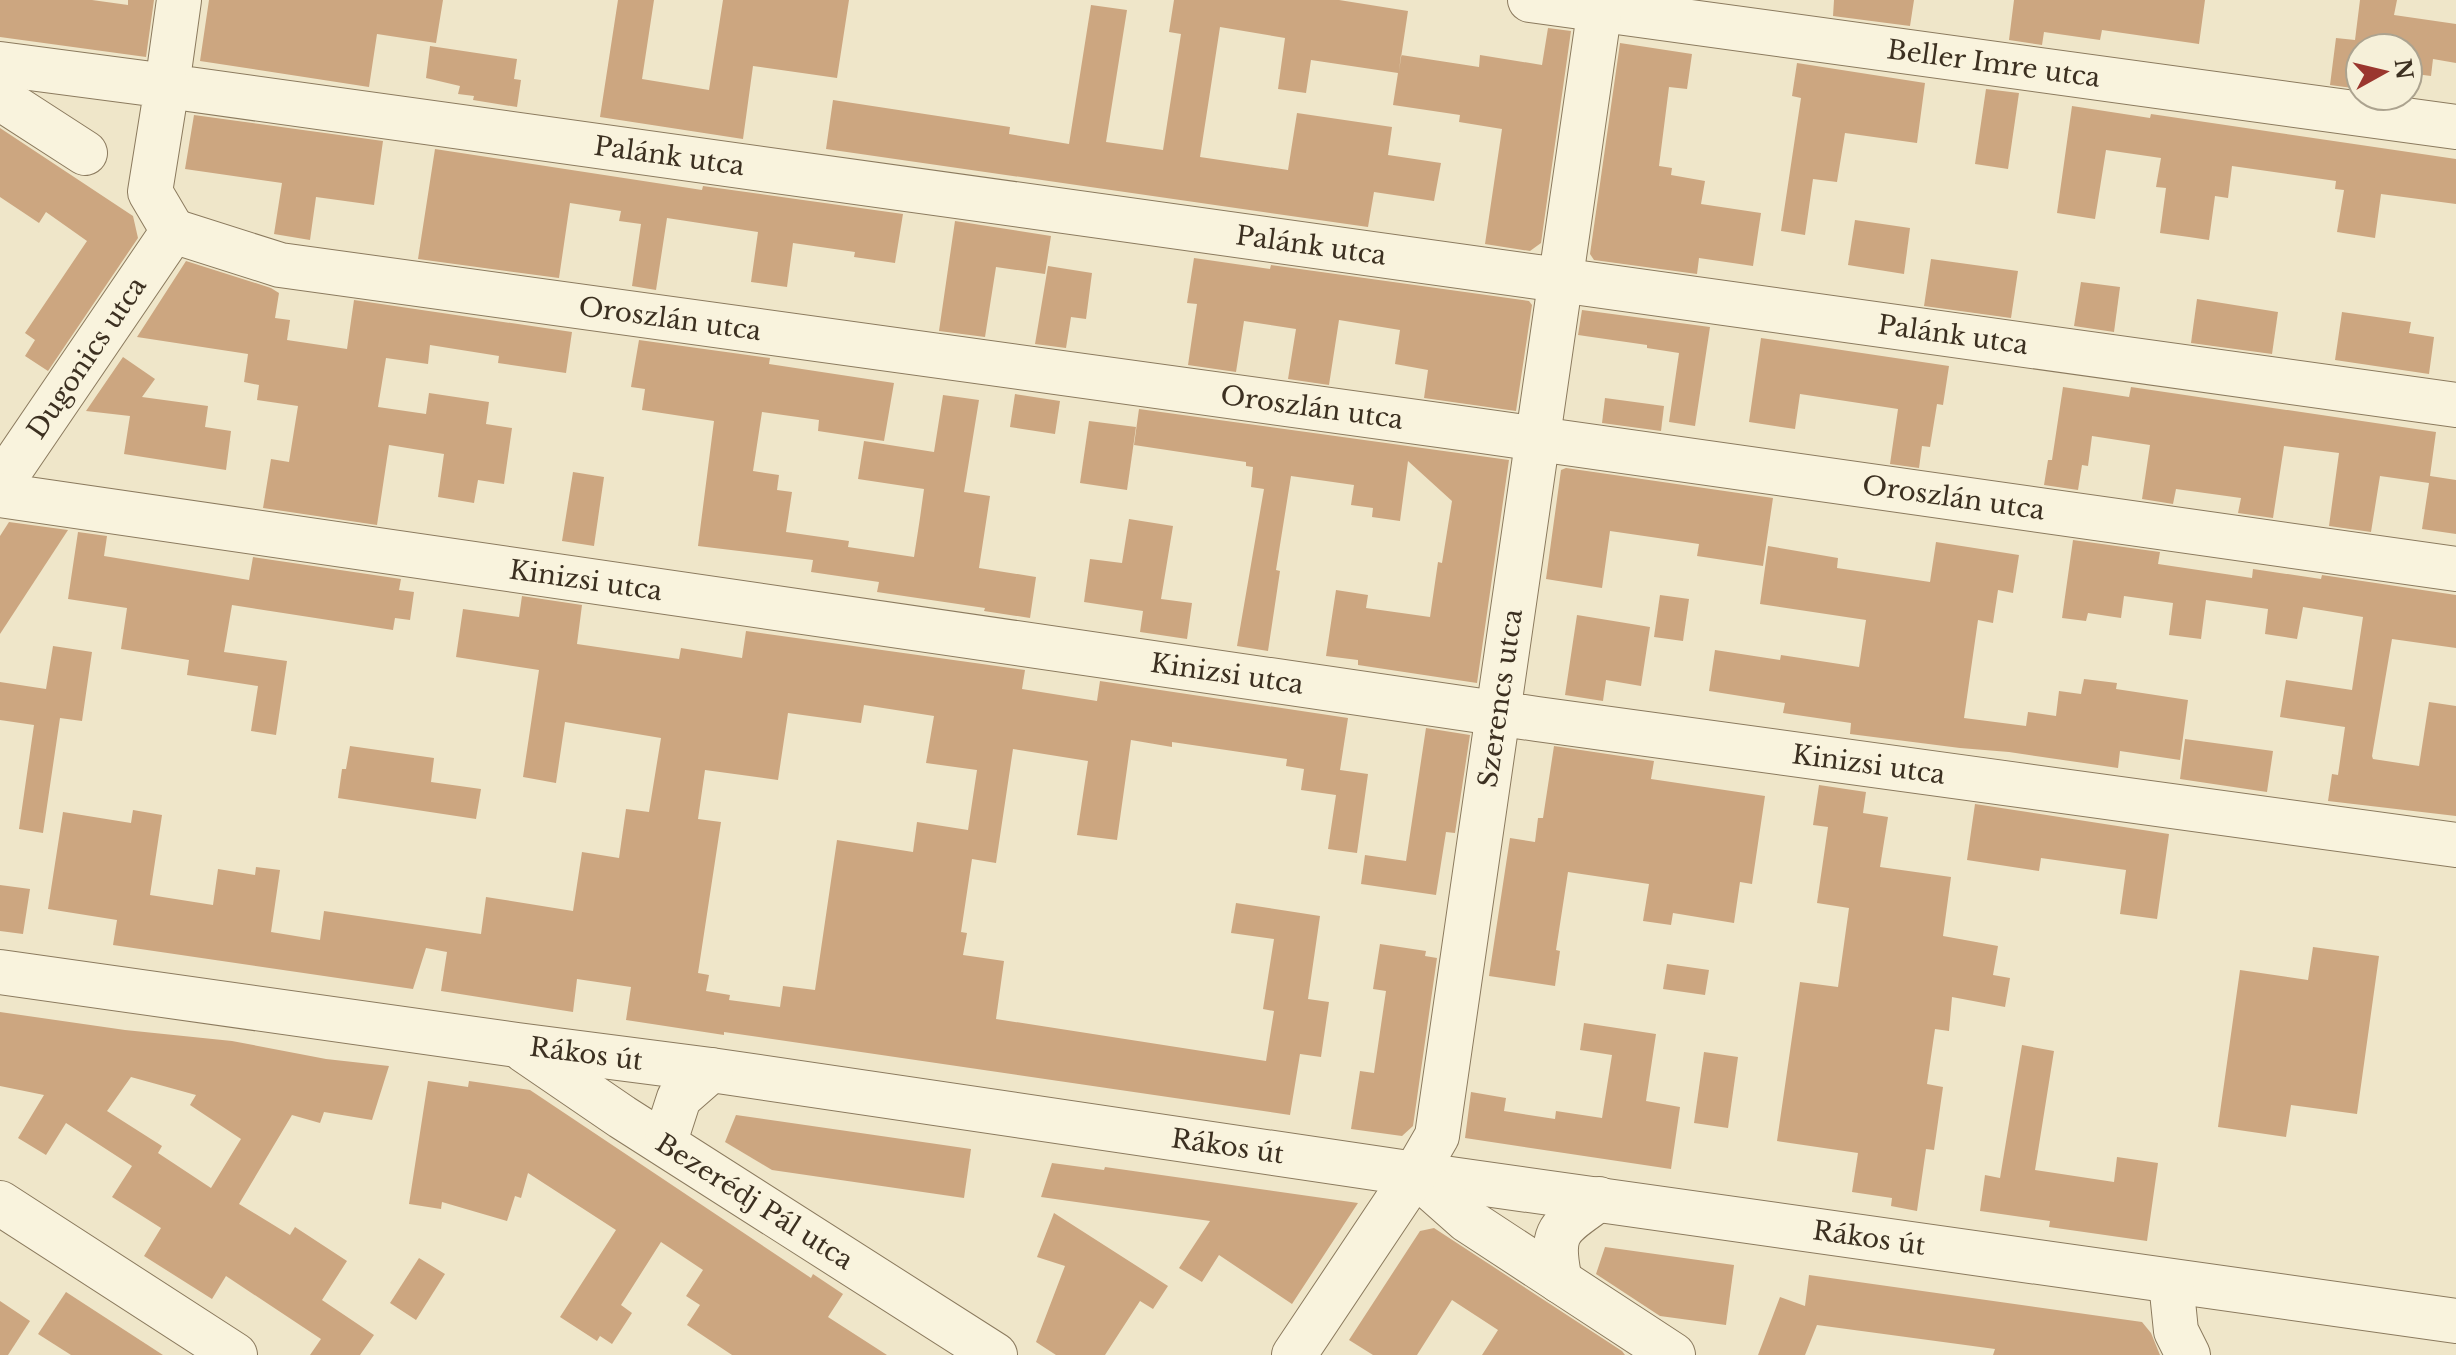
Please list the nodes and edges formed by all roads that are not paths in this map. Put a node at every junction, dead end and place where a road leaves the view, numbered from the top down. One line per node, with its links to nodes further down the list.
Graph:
1 (179, 0): 5 (street)
2 (1530, 0): 3 (street, Beller Imre utca)
3 (1600, 5): 7 (street, Beller Imre utca); 10 (street, Szerencs utca)
4 (0, 64): 5 (street, Palánk utca)
5 (167, 86): 9 (street); 10 (street, Palánk utca)
6 (0, 98): 8 (street)
7 (2456, 127)
8 (85, 153)
9 (173, 231): 12 (street, Oroszlán utca); 13 (street, Dugonics utca)
10 (1560, 280): 11 (street, Palánk utca); 12 (street, Szerencs utca)
11 (2456, 405)
12 (1538, 439): 15 (street, Oroszlán utca); 16 (street, Szerencs utca)
13 (0, 485)
14 (0, 495): 16 (street, Kinizsi utca)
15 (2456, 569)
16 (1499, 713): 17 (street, Kinizsi utca); 24 (street, Szerencs utca)
17 (2456, 845)
18 (0, 972): 19 (street, Rákos út)
19 (517, 1045): 20 (street, Rákos út); 22 (street, Bezerédj Pál utca)
20 (643, 1062): 21 (street, Rákos út); 22 (street); 23 (street)
21 (711, 1070): 23 (street); 24 (street, Rákos út)
22 (622, 1117): 23 (street, Bezerédj Pál utca)
23 (669, 1142): 31 (street, Bezerédj Pál utca)
24 (1415, 1174): 25 (street, Rákos út); 27 (street); 32 (street, Szerencs utca)
25 (1599, 1199): 27 (street); 28 (street, Rákos út)
26 (0, 1203): 30 (street)
27 (1560, 1281): 33 (street)
28 (2171, 1282): 29 (street, Rákos út); 34 (street)
29 (2456, 1321)
30 (235, 1355)
31 (995, 1355)
32 (1294, 1355)
33 (1673, 1355)
34 (2188, 1355)

